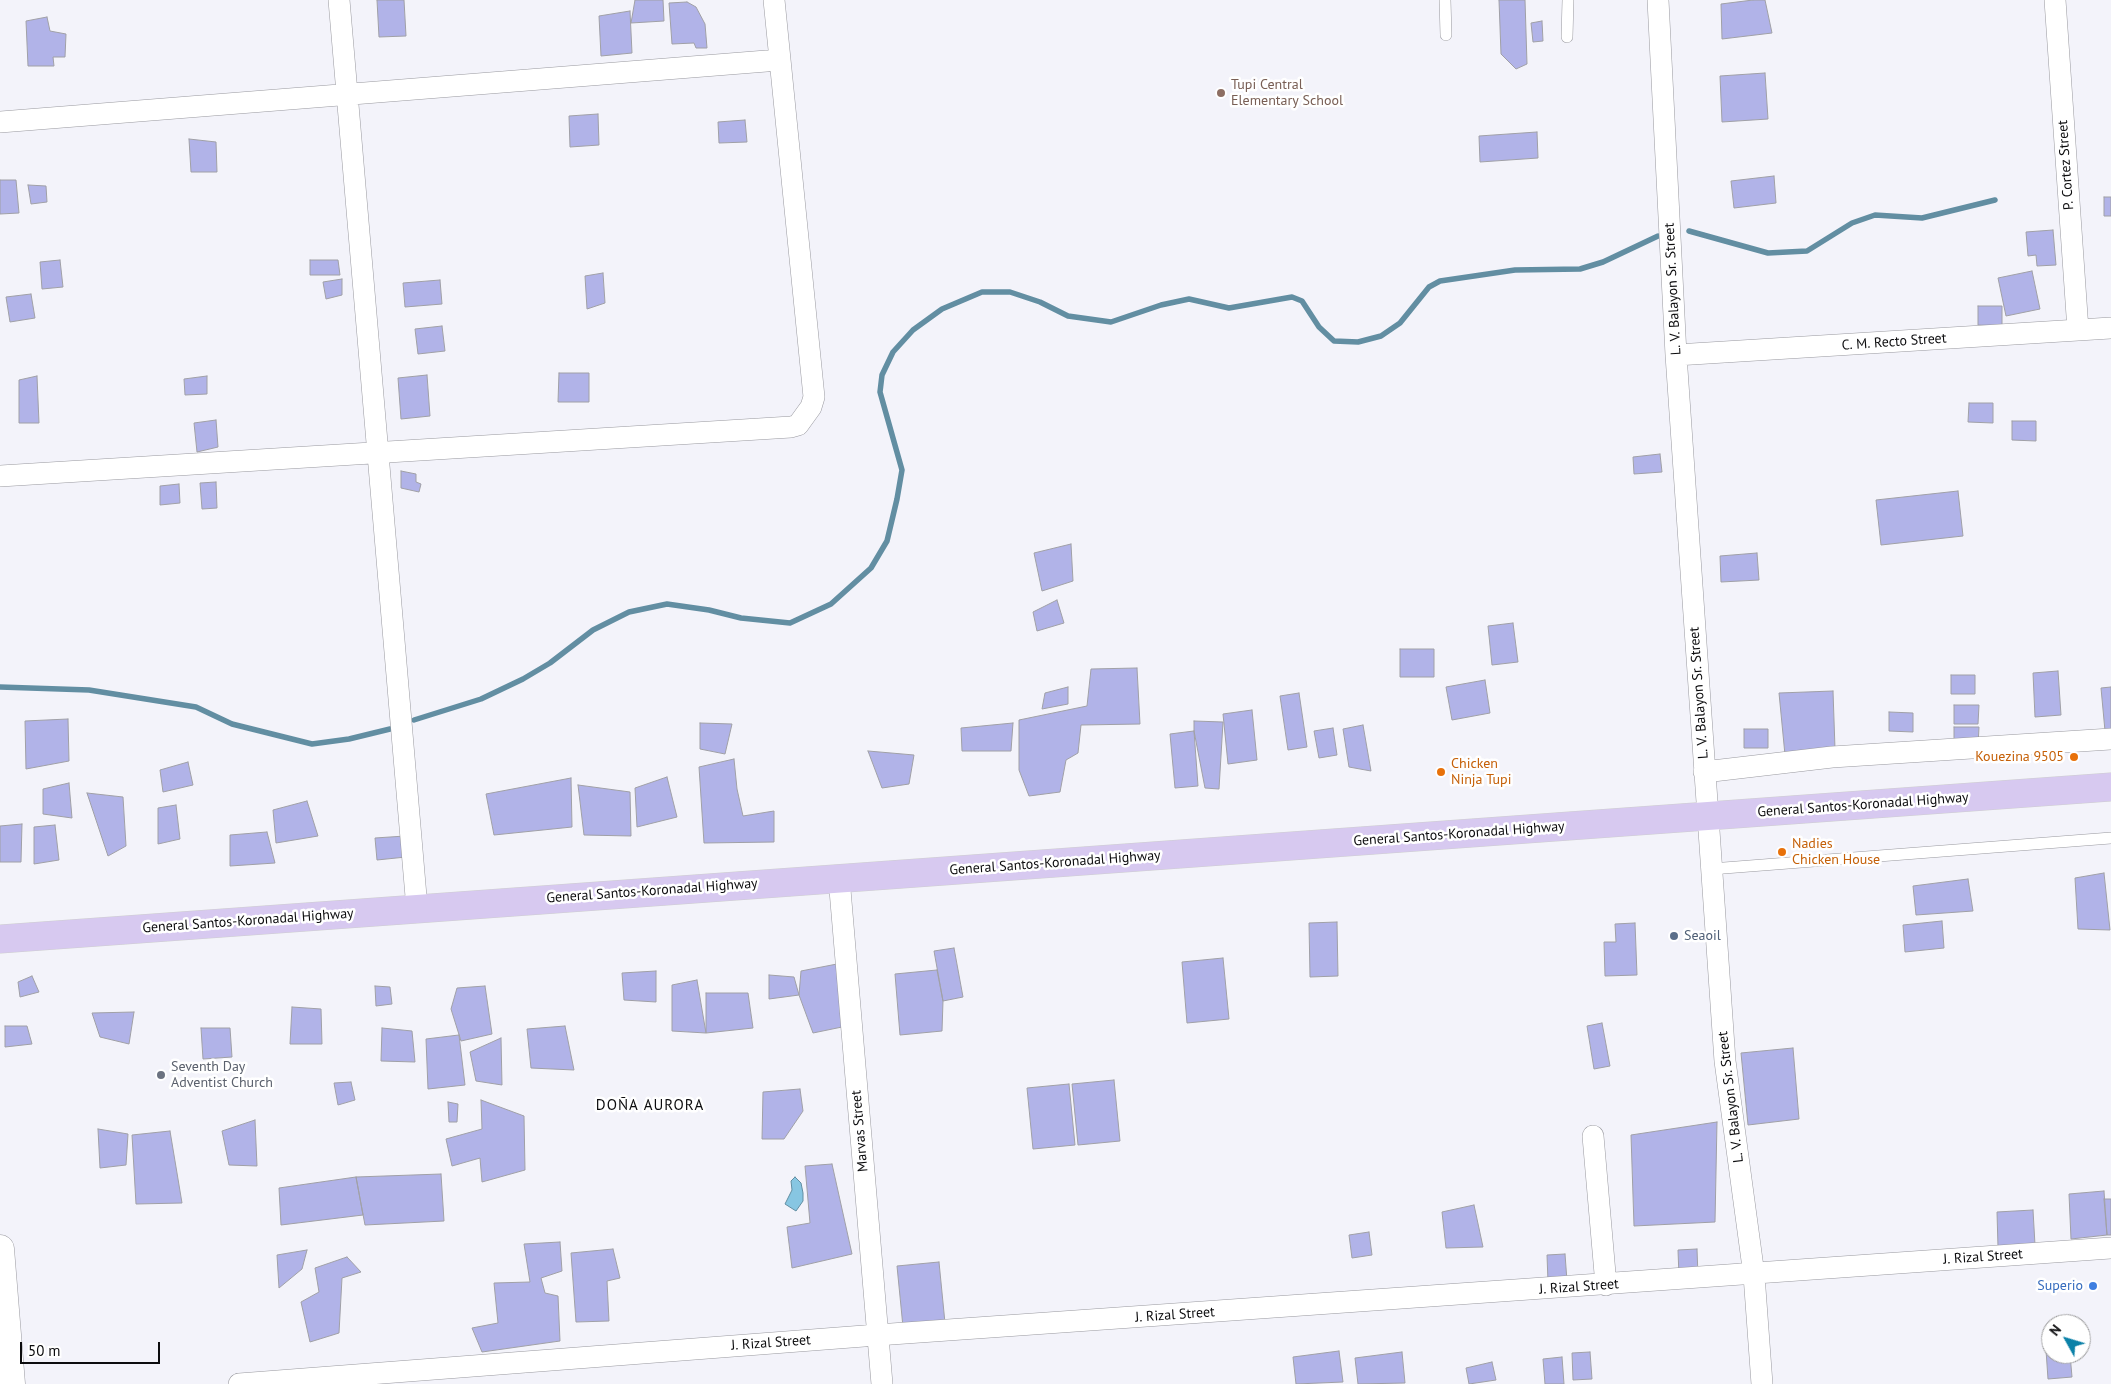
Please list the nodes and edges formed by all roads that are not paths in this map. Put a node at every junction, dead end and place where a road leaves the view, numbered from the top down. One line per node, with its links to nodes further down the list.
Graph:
1 (340, 0): 10 (street)
2 (774, 0): 9 (street)
3 (1445, 0): 7 (lane)
4 (1568, 0): 8 (lane)
5 (1658, 0): 14 (street, L. V. Balayon Sr. Street)
6 (2055, 0): 13 (street, P. Cortez Street)
7 (1446, 35)
8 (1567, 37)
9 (779, 60): 10 (street); 15 (street)
10 (346, 95): 11 (street); 15 (street)
11 (0, 122)
12 (2111, 328): 13 (street, C. M. Recto Street)
13 (2078, 330): 14 (street, C. M. Recto Street)
14 (1676, 355): 18 (street, L. V. Balayon Sr. Street)
15 (377, 452): 16 (street); 24 (street)
16 (0, 476)
17 (2111, 739): 18 (street)
18 (1704, 772): 20 (street, L. V. Balayon Sr. Street)
19 (2111, 787): 20 (highway, General Santos-Koronadal Highway)
20 (1708, 816): 22 (street, L. V. Balayon Sr. Street); 23 (highway, General Santos-Koronadal Highway)
21 (2111, 838): 22 (lane)
22 (1711, 870): 29 (street, L. V. Balayon Sr. Street)
23 (839, 878): 24 (highway, General Santos-Koronadal Highway); 31 (street, Marvas Street)
24 (417, 908): 25 (highway, General Santos-Koronadal Highway)
25 (0, 939)
26 (1593, 1136): 30 (street)
27 (2111, 1248): 29 (street, J. Rizal Street)
28 (0, 1249): 32 (street)
29 (1754, 1275): 30 (street, J. Rizal Street); 35 (street, L. V. Balayon Sr. Street)
30 (1606, 1285): 31 (street, J. Rizal Street)
31 (877, 1335): 33 (street, J. Rizal Street); 34 (street, Marvas Street)
32 (11, 1384)
33 (239, 1384)
34 (882, 1384)
35 (1762, 1384)

